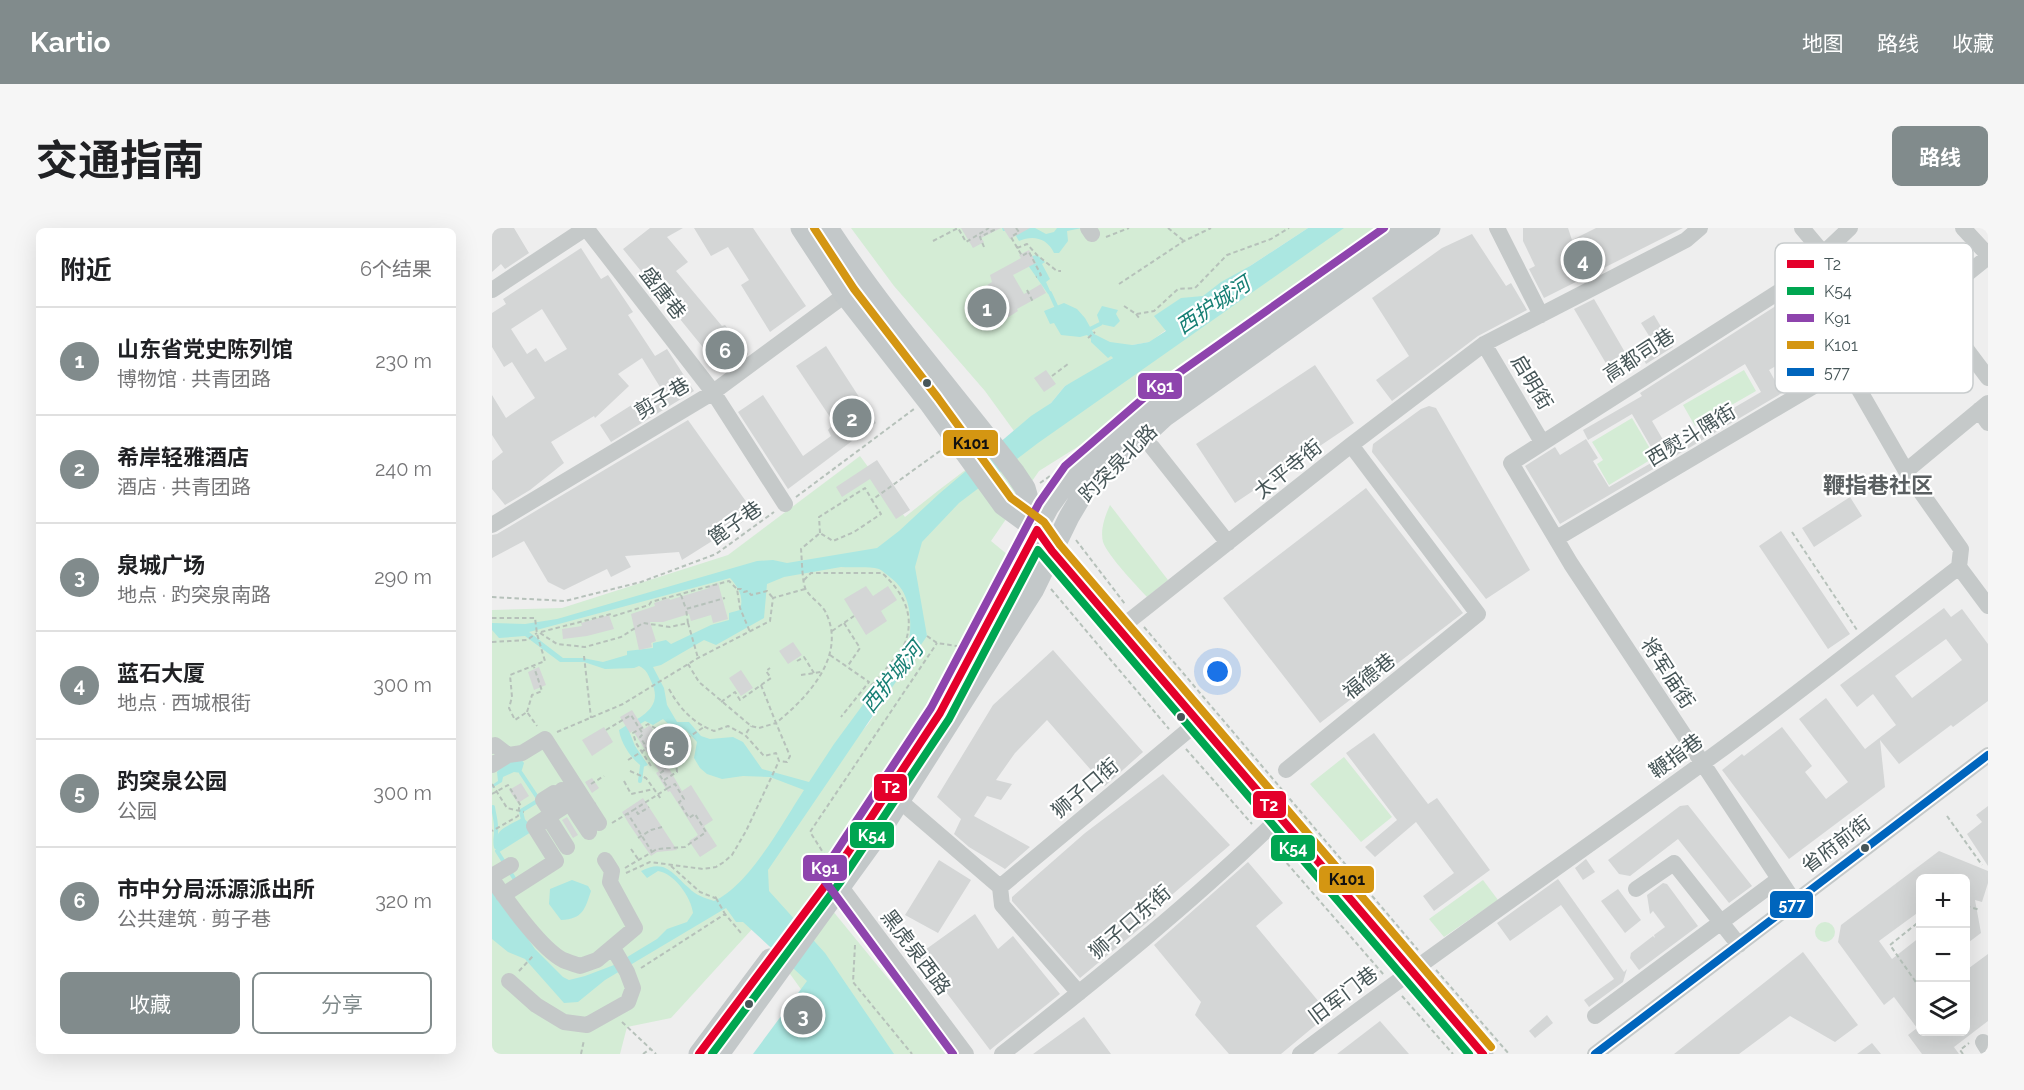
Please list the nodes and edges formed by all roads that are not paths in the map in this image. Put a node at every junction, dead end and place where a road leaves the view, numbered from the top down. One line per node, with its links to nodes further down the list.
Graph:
1 (586, 228): 15 (street); 22 (street, 盛唐巷)
2 (801, 228): 17 (main road)
3 (828, 228): 33 (main road)
4 (1402, 228): 33 (main road, 趵突泉北路)
5 (1430, 228): 36 (main road, 趵突泉北路)
6 (1497, 228): 18 (street)
7 (1700, 228): 18 (street, 太平寺街)
8 (1802, 228): 11 (street)
9 (1850, 228): 12 (street)
10 (1963, 228): 13 (street)
11 (1815, 243)
12 (1834, 243)
13 (1988, 256): 14 (street)
14 (1973, 268)
15 (492, 290)
16 (1775, 294): 26 (street, 高都司巷)
17 (845, 295): 22 (street, 剪子巷); 33 (main road)
18 (1541, 315): 19 (street, 太平寺街)
19 (1485, 344): 26 (street, 启明街); 27 (street, 太平寺街)
20 (1973, 358): 21 (street)
21 (1988, 378)
22 (713, 392): 31 (street, 盛唐巷); 32 (street, 剪子巷)
23 (1802, 393): 34 (street, 西熨斗隅街)
24 (1861, 393): 30 (street)
25 (1985, 412): 30 (street)
26 (1542, 442): 29 (street, 高都司巷)
27 (1351, 445): 35 (street, 太平寺街); 46 (street, 福德巷)
28 (1152, 447): 35 (street)
29 (1511, 463): 34 (street, 将军庙街)
30 (1906, 471): 37 (street)
31 (785, 504)
32 (492, 525)
33 (1037, 530): 36 (main road); 54 (main road, 趵突泉北路)
34 (1557, 538): 44 (street, 将军庙街)
35 (1228, 543): 39 (street, 太平寺街)
36 (1052, 551): 39 (main road); 47 (main road, 趵突泉北路)
37 (1959, 567): 38 (street); 44 (street, 鞭指巷)
38 (1988, 606)
39 (1127, 622): 40 (main road)
40 (1198, 722): 48 (main road); 55 (street, 狮子口街)
41 (492, 746): 42 (street)
42 (508, 755): 45 (street); 49 (street)
43 (1988, 755): 58 (street, 省府前街)
44 (1703, 764): 53 (street, 将军庙街); 63 (street, 鞭指巷)
45 (492, 765)
46 (1286, 770)
47 (900, 801): 54 (main road, 趵突泉北路); 55 (street)
48 (1280, 817): 63 (main road); 65 (street, 狮子口东街)
49 (598, 827)
50 (540, 844): 50 (street); 57 (street)
51 (605, 860): 61 (street)
52 (502, 871): 57 (street)
53 (1779, 879): 58 (street, 将军庙街); 59 (street)
54 (830, 883): 62 (main road); 69 (street, 黑虎泉西路)
55 (1000, 887): 65 (street)
56 (1636, 889): 59 (street)
57 (503, 896): 61 (street)
58 (1795, 903): 60 (street, 省府前街)
59 (1721, 922): 60 (street); 66 (street)
60 (1739, 945): 73 (street, 省府前街)
61 (613, 948): 64 (street)
62 (777, 961): 67 (main road); 68 (main road)
63 (1419, 964): 71 (street, 旧军门巷); 72 (main road)
64 (513, 977)
65 (1079, 993): 70 (street, 狮子口东街)
66 (1595, 1016)
67 (699, 1054)
68 (719, 1054)
69 (966, 1054)
70 (1002, 1054)
71 (1300, 1054)
72 (1483, 1054)
73 (1595, 1054)

